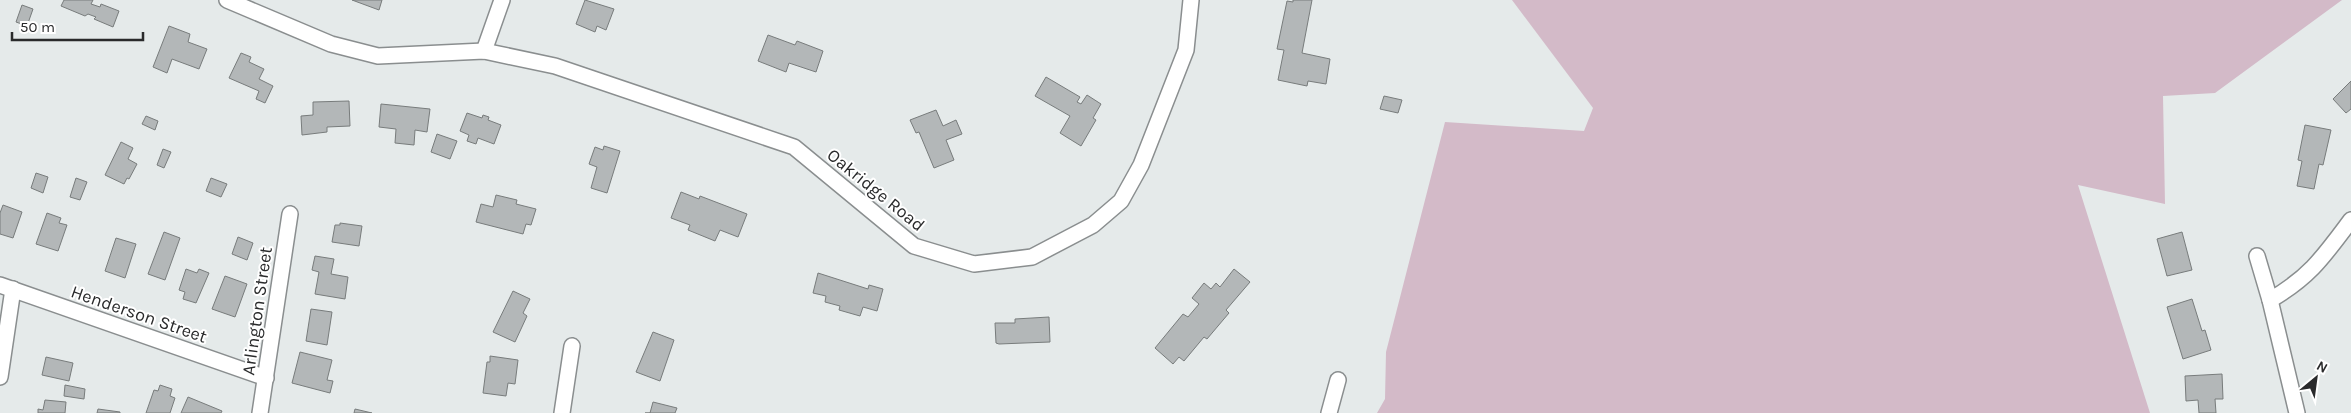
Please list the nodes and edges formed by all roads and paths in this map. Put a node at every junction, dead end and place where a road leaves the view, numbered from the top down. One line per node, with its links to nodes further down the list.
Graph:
1 (226, 0): 4 (street, Oakridge Road)
2 (502, 0): 4 (street)
3 (1191, 0): 4 (street, Oakridge Road)
4 (484, 51)
5 (290, 214): 12 (street, Arlington Street)
6 (2351, 220): 9 (street)
7 (2257, 256): 9 (street)
8 (6, 287): 11 (street); 12 (street, Henderson Street)
9 (2270, 300): 17 (street)
10 (572, 346): 15 (street)
11 (0, 377)
12 (266, 378): 14 (street, Arlington Street)
13 (1338, 380): 16 (street)
14 (260, 413)
15 (562, 413)
16 (1329, 413)
17 (2297, 413)

